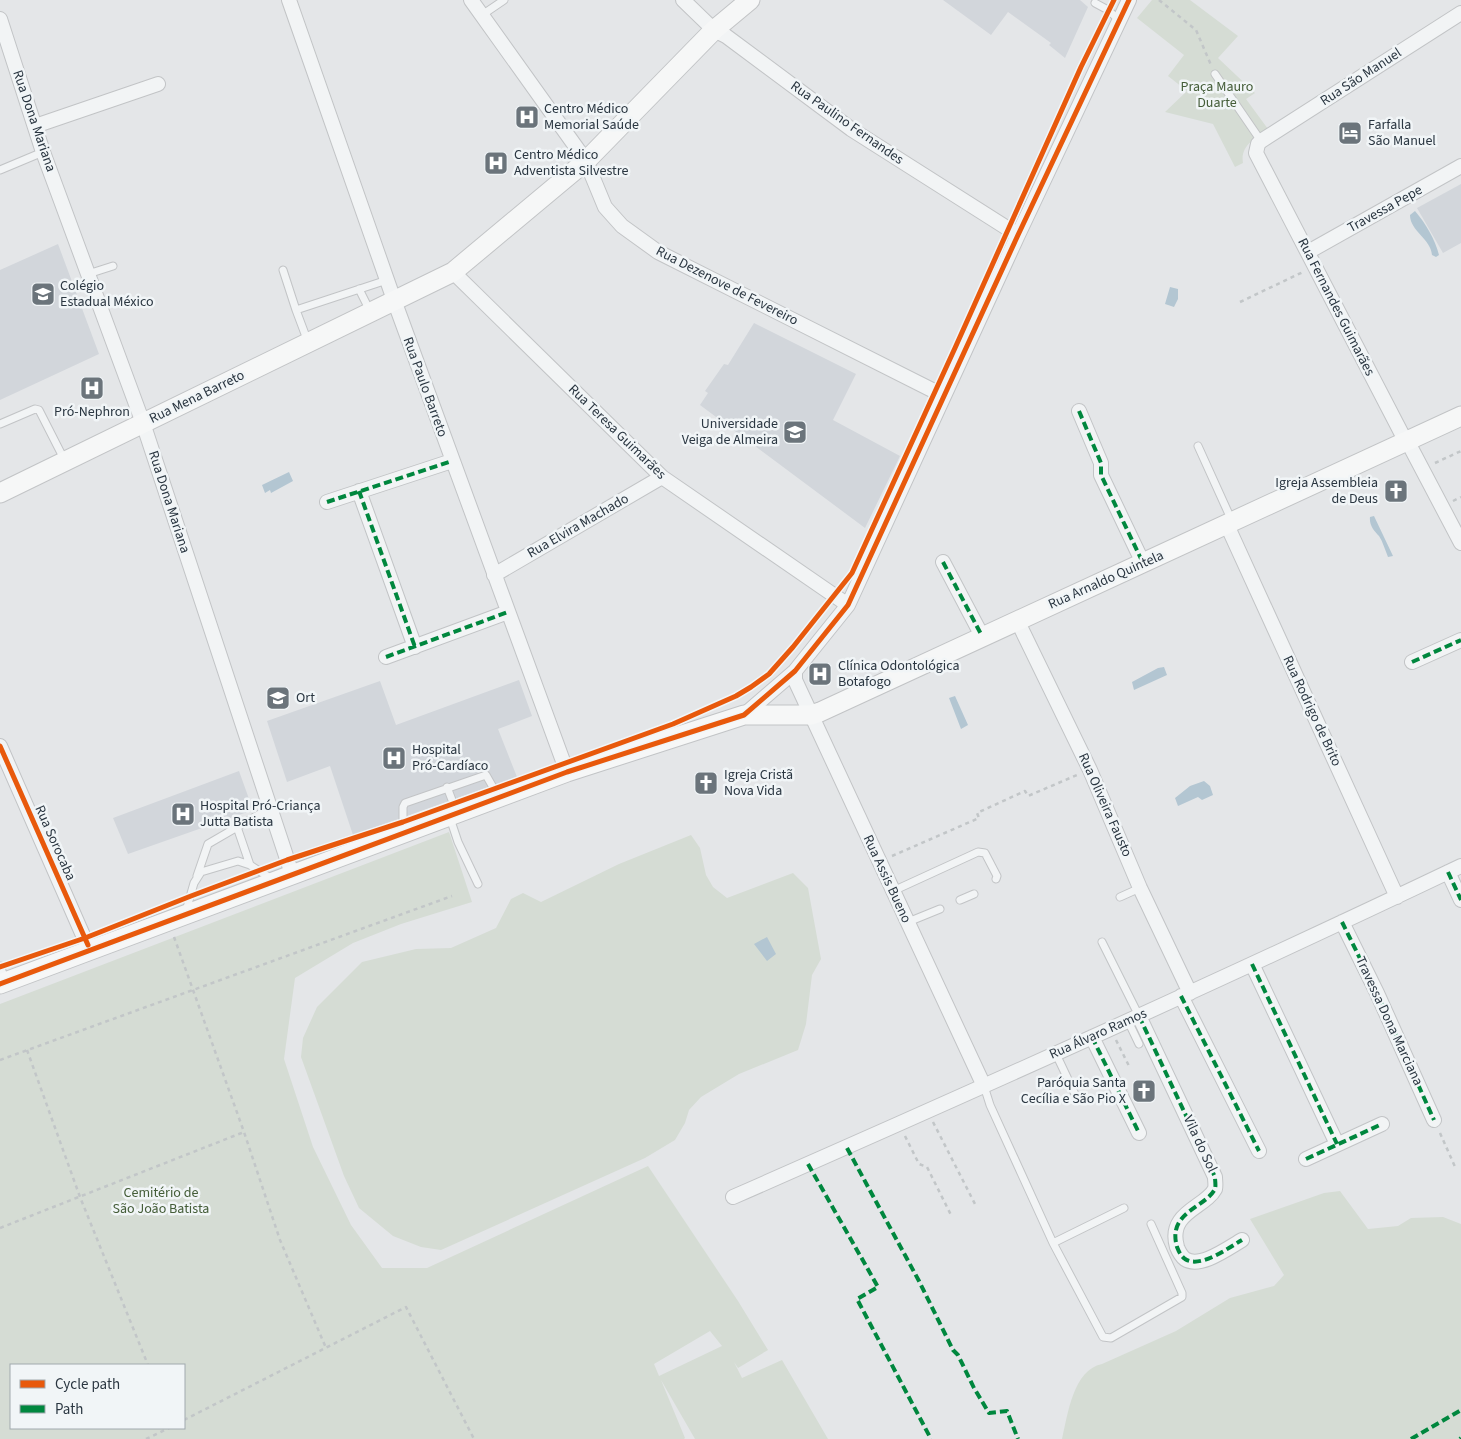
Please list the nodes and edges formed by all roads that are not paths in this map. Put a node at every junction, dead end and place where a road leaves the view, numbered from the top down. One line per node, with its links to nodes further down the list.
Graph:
1 (289, 0): 27 (street, Rua Paulo Barreto)
2 (471, 0): 9 (street, Rua Dezenove de Fevereiro)
3 (504, 0): 9 (lane)
4 (683, 0): 12 (street, Rua Paulino Fernandes)
5 (750, 0): 12 (main road, Rua Mena Barreto)
6 (1129, 0): 11 (street)
7 (1095, 3): 11 (lane)
8 (1461, 12): 16 (street, Rua São Manuel)
9 (482, 15): 18 (street, Rua Dezenove de Fevereiro)
10 (0, 19): 15 (street, Rua Dona Mariana)
11 (1119, 20): 21 (street)
12 (714, 30): 18 (main road, Rua Mena Barreto); 21 (street, Rua Paulino Fernandes)
13 (1215, 74): 16 (lane)
14 (158, 84): 15 (street)
15 (35, 126): 17 (street, Rua Dona Mariana)
16 (1261, 141): 22 (street, Rua Fernandes Guimarães)
17 (43, 152): 20 (lane); 26 (street, Rua Dona Mariana)
18 (586, 161): 25 (main road, Rua Mena Barreto); 33 (street, Rua Dezenove de Fevereiro)
19 (1461, 166): 22 (street, Travessa Pepe)
20 (0, 170)
21 (1018, 235): 33 (street)
22 (1308, 252): 38 (street, Rua Fernandes Guimarães)
23 (112, 266): 26 (lane)
24 (283, 270): 30 (lane)
25 (453, 272): 29 (main road, Rua Mena Barreto); 42 (street, Rua Teresa Guimarães)
26 (88, 274): 36 (street, Rua Dona Mariana)
27 (387, 280): 28 (lane); 29 (street, Rua Paulo Barreto)
28 (359, 289): 30 (lane); 31 (lane)
29 (394, 300): 31 (main road, Rua Mena Barreto); 41 (street, Rua Paulo Barreto)
30 (296, 310): 32 (lane)
31 (370, 311): 32 (main road, Rua Mena Barreto)
32 (308, 342): 36 (main road, Rua Mena Barreto)
33 (944, 396): 51 (street)
34 (1079, 411): 49 (street)
35 (1461, 416): 38 (main road, Rua Arnaldo Quintela)
36 (143, 423): 40 (main road, Rua Mena Barreto); 66 (street, Rua Dona Mariana)
37 (0, 424): 40 (lane)
38 (1406, 442): 46 (main road, Rua Arnaldo Quintela); 47 (street, Rua Fernandes Guimarães)
39 (1198, 446): 46 (lane)
40 (66, 461): 44 (main road, Rua Mena Barreto)
41 (452, 461): 43 (street); 50 (street, Rua Paulo Barreto)
42 (662, 477): 50 (street, Rua Elvira Machado); 51 (street, Rua Teresa Guimarães)
43 (359, 491): 45 (street); 56 (street)
44 (0, 493)
45 (327, 502)
46 (1230, 524): 49 (main road, Rua Arnaldo Quintela); 82 (street, Rua Rodrigo de Brito)
47 (1461, 543)
48 (943, 562): 54 (street)
49 (1143, 563): 53 (main road, Rua Arnaldo Quintela)
50 (494, 575): 52 (street, Rua Paulo Barreto)
51 (848, 605): 59 (street)
52 (508, 612): 56 (street); 63 (street, Rua Paulo Barreto)
53 (1017, 620): 54 (main road, Rua Arnaldo Quintela); 78 (street, Rua Oliveira Fausto)
54 (982, 636): 61 (main road, Rua Arnaldo Quintela)
55 (1461, 640): 58 (street)
56 (415, 647): 57 (street)
57 (386, 657)
58 (1412, 662)
59 (794, 671): 60 (street); 61 (street, Rua Assis Bueno)
60 (744, 715): 61 (main road, Rua Arnaldo Quintela); 63 (main road, Rua Arnaldo Quintela)
61 (811, 715): 79 (street, Rua Assis Bueno)
62 (0, 746): 90 (street, Rua Sorocaba)
63 (567, 772): 65 (main road, Rua Arnaldo Quintela)
64 (447, 787): 65 (lane); 67 (lane); 69 (lane)
65 (499, 798): 67 (main road, Rua Arnaldo Quintela)
66 (270, 808): 68 (lane); 73 (street, Rua Dona Mariana)
67 (453, 815): 69 (main road, Rua Arnaldo Quintela); 77 (lane)
68 (237, 827): 70 (lane); 74 (lane)
69 (402, 834): 73 (main road, Rua Arnaldo Quintela)
70 (250, 865): 74 (lane); 76 (lane)
71 (1461, 866): 72 (street, Rua Álvaro Ramos)
72 (1448, 872): 82 (street, Rua Álvaro Ramos); 84 (street)
73 (292, 874): 76 (main road, Rua Arnaldo Quintela)
74 (197, 877): 86 (lane)
75 (996, 879): 79 (lane)
76 (274, 881): 86 (main road, Rua Arnaldo Quintela)
77 (478, 884)
78 (1140, 888): 81 (lane); 93 (street, Rua Oliveira Fausto)
79 (893, 891): 87 (street, Rua Assis Bueno)
80 (974, 894): 83 (lane)
81 (1120, 897)
82 (1397, 897): 88 (street, Rua Álvaro Ramos)
83 (960, 900)
84 (1461, 900)
85 (940, 909): 87 (lane)
86 (186, 914): 90 (main road, Rua Arnaldo Quintela)
87 (908, 922): 98 (street, Rua Assis Bueno)
88 (1342, 922): 91 (street, Rua Álvaro Ramos); 100 (street, Travessa Dona Marciana)
89 (1102, 942): 94 (lane)
90 (89, 949): 92 (main road, Rua Arnaldo Quintela)
91 (1252, 964): 93 (street, Rua Álvaro Ramos); 103 (street)
92 (2, 977)
93 (1185, 994): 94 (street, Rua Álvaro Ramos); 104 (street, Rua Oliveira Fausto)
94 (1134, 1018): 95 (street, Rua Álvaro Ramos); 96 (lane); 109 (street, Vila do Sol)
95 (1092, 1038): 97 (street, Rua Álvaro Ramos); 102 (street)
96 (1139, 1044)
97 (1056, 1054): 98 (street, Rua Álvaro Ramos); 99 (lane)
98 (984, 1086): 106 (street, Rua Álvaro Ramos); 110 (lane)
99 (1074, 1092)
100 (1434, 1120)
101 (1382, 1124): 103 (street)
102 (1139, 1133)
103 (1337, 1144): 105 (street)
104 (1260, 1151)
105 (1306, 1159)
106 (733, 1197)
107 (1124, 1208): 110 (lane)
108 (1151, 1224): 110 (lane)
109 (1242, 1240)
110 (1053, 1243)

